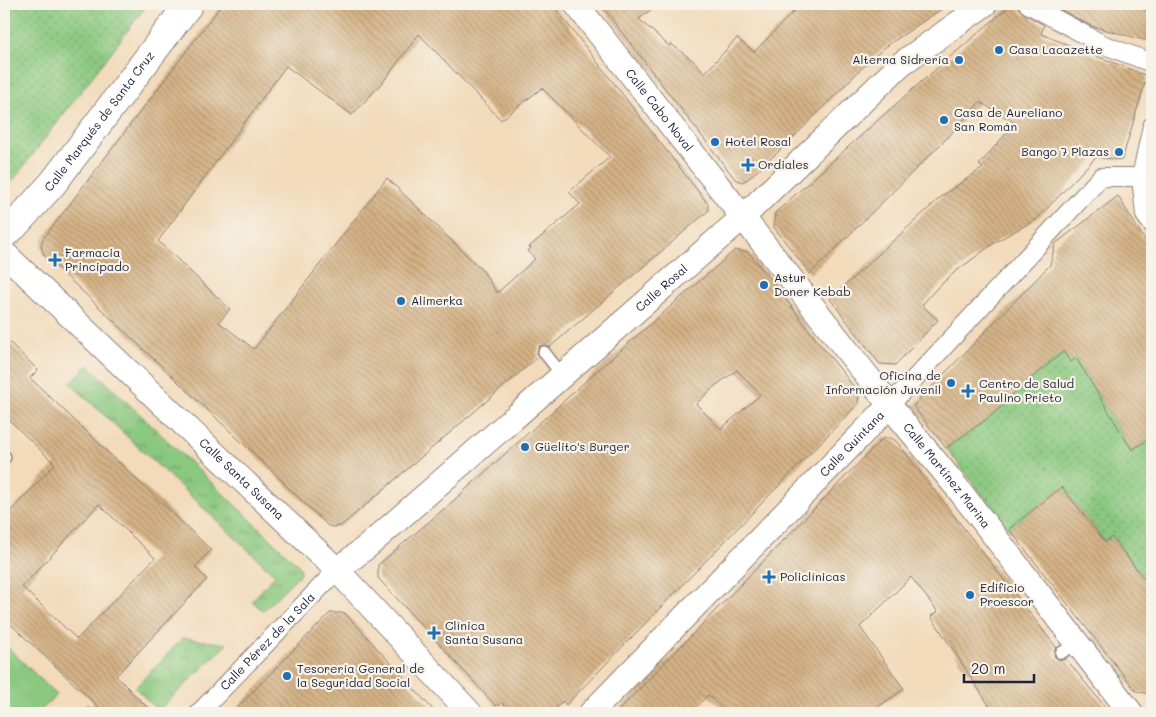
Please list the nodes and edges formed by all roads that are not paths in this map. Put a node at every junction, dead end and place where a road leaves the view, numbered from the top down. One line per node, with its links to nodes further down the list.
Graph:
1 (189, 4): 10 (street, Calle Marqués de Santa Cruz)
2 (576, 4): 8 (street, Calle Cabo Noval)
3 (985, 4): 8 (street, Calle Rosal)
4 (1028, 4): 5 (street)
5 (1152, 63)
6 (1152, 126): 7 (street)
7 (1142, 177): 9 (street); 14 (street, Calle Quintana)
8 (743, 217): 13 (street, Calle Rosal); 14 (street, Calle Martínez Marina)
9 (1149, 219)
10 (4, 234)
11 (4, 253): 15 (street, Calle Santa Susana)
12 (544, 352): 13 (lane)
13 (562, 375): 15 (street, Calle Rosal)
14 (890, 405): 18 (street, Calle Quintana); 19 (street, Calle Martínez Marina)
15 (337, 570): 16 (street, Calle Pérez de la Sala); 17 (street, Calle Santa Susana)
16 (200, 713)
17 (470, 713)
18 (591, 713)
19 (1131, 713)

